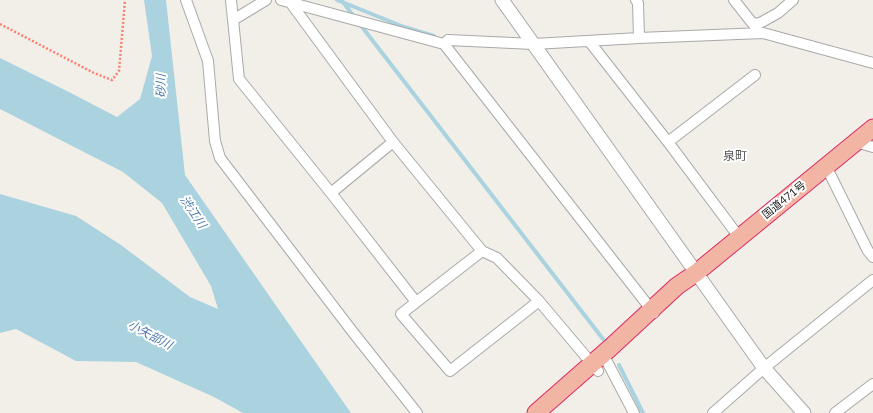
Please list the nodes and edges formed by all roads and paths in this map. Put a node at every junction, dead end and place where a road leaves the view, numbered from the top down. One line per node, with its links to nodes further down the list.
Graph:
1 (125, 0): 11 (path)
2 (186, 0): 36 (street)
3 (231, 0): 10 (street)
4 (266, 0): 10 (street)
5 (502, 0): 15 (street)
6 (636, 0): 12 (street)
7 (734, 0): 8 (street)
8 (793, 0)
9 (285, 1): 14 (street); 19 (street)
10 (233, 20): 24 (street)
11 (0, 24)
12 (639, 38): 13 (street); 16 (street)
13 (589, 41): 15 (street); 20 (street)
14 (444, 44): 15 (street); 32 (street)
15 (534, 44): 28 (street)
16 (873, 63)
17 (755, 75): 20 (street)
18 (873, 128): 21 (highway, 国道471号)
19 (393, 142): 24 (street); 26 (street)
20 (668, 142): 25 (street)
21 (856, 142): 22 (street); 23 (highway, 国道471号)
22 (873, 147)
23 (826, 166): 25 (highway, 国道471号); 27 (street)
24 (331, 193): 31 (street)
25 (739, 237): 28 (highway, 国道471号)
26 (482, 251): 30 (street); 31 (street)
27 (873, 257)
28 (696, 273): 32 (highway, 国道471号); 34 (street)
29 (873, 280): 34 (street)
30 (539, 301): 31 (street); 33 (street)
31 (416, 302)
32 (654, 313): 33 (highway, 国道471号)
33 (600, 363): 37 (highway, 国道471号); 38 (highway, 国道471号); 39 (street)
34 (764, 368): 40 (street); 41 (street)
35 (873, 384): 42 (street)
36 (417, 413)
37 (536, 413)
38 (552, 413)
39 (634, 413)
40 (713, 413)
41 (804, 413)
42 (835, 413)

